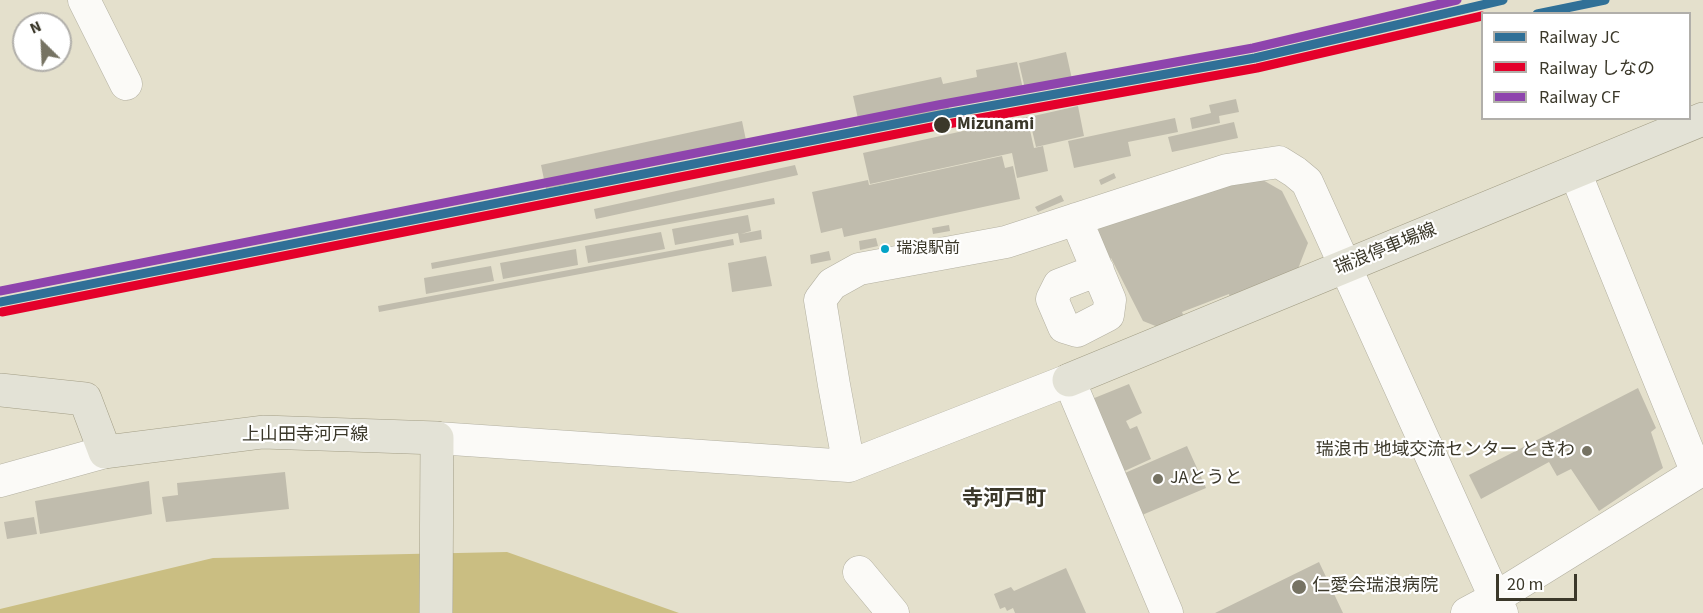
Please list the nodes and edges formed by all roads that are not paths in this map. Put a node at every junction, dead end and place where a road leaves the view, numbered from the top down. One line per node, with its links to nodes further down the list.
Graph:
1 (84, 0): 2 (street)
2 (126, 84)
3 (1703, 119): 4 (main road, 瑞浪停車場線)
4 (1575, 172): 6 (main road, 瑞浪停車場線); 13 (street)
5 (1076, 219): 6 (street); 7 (street); 12 (street)
6 (1345, 267): 8 (main road, 瑞浪停車場線); 16 (street)
7 (1098, 270)
8 (1069, 380): 12 (street); 19 (street)
9 (0, 390): 11 (main road)
10 (437, 438): 11 (main road, 上山田寺河戸線); 12 (street); 17 (main road)
11 (105, 452): 14 (street)
12 (849, 466)
13 (1700, 471): 16 (street)
14 (0, 482)
15 (859, 572): 18 (street)
16 (1498, 606): 20 (street)
17 (436, 613)
18 (893, 613)
19 (1167, 613)
20 (1467, 613)

